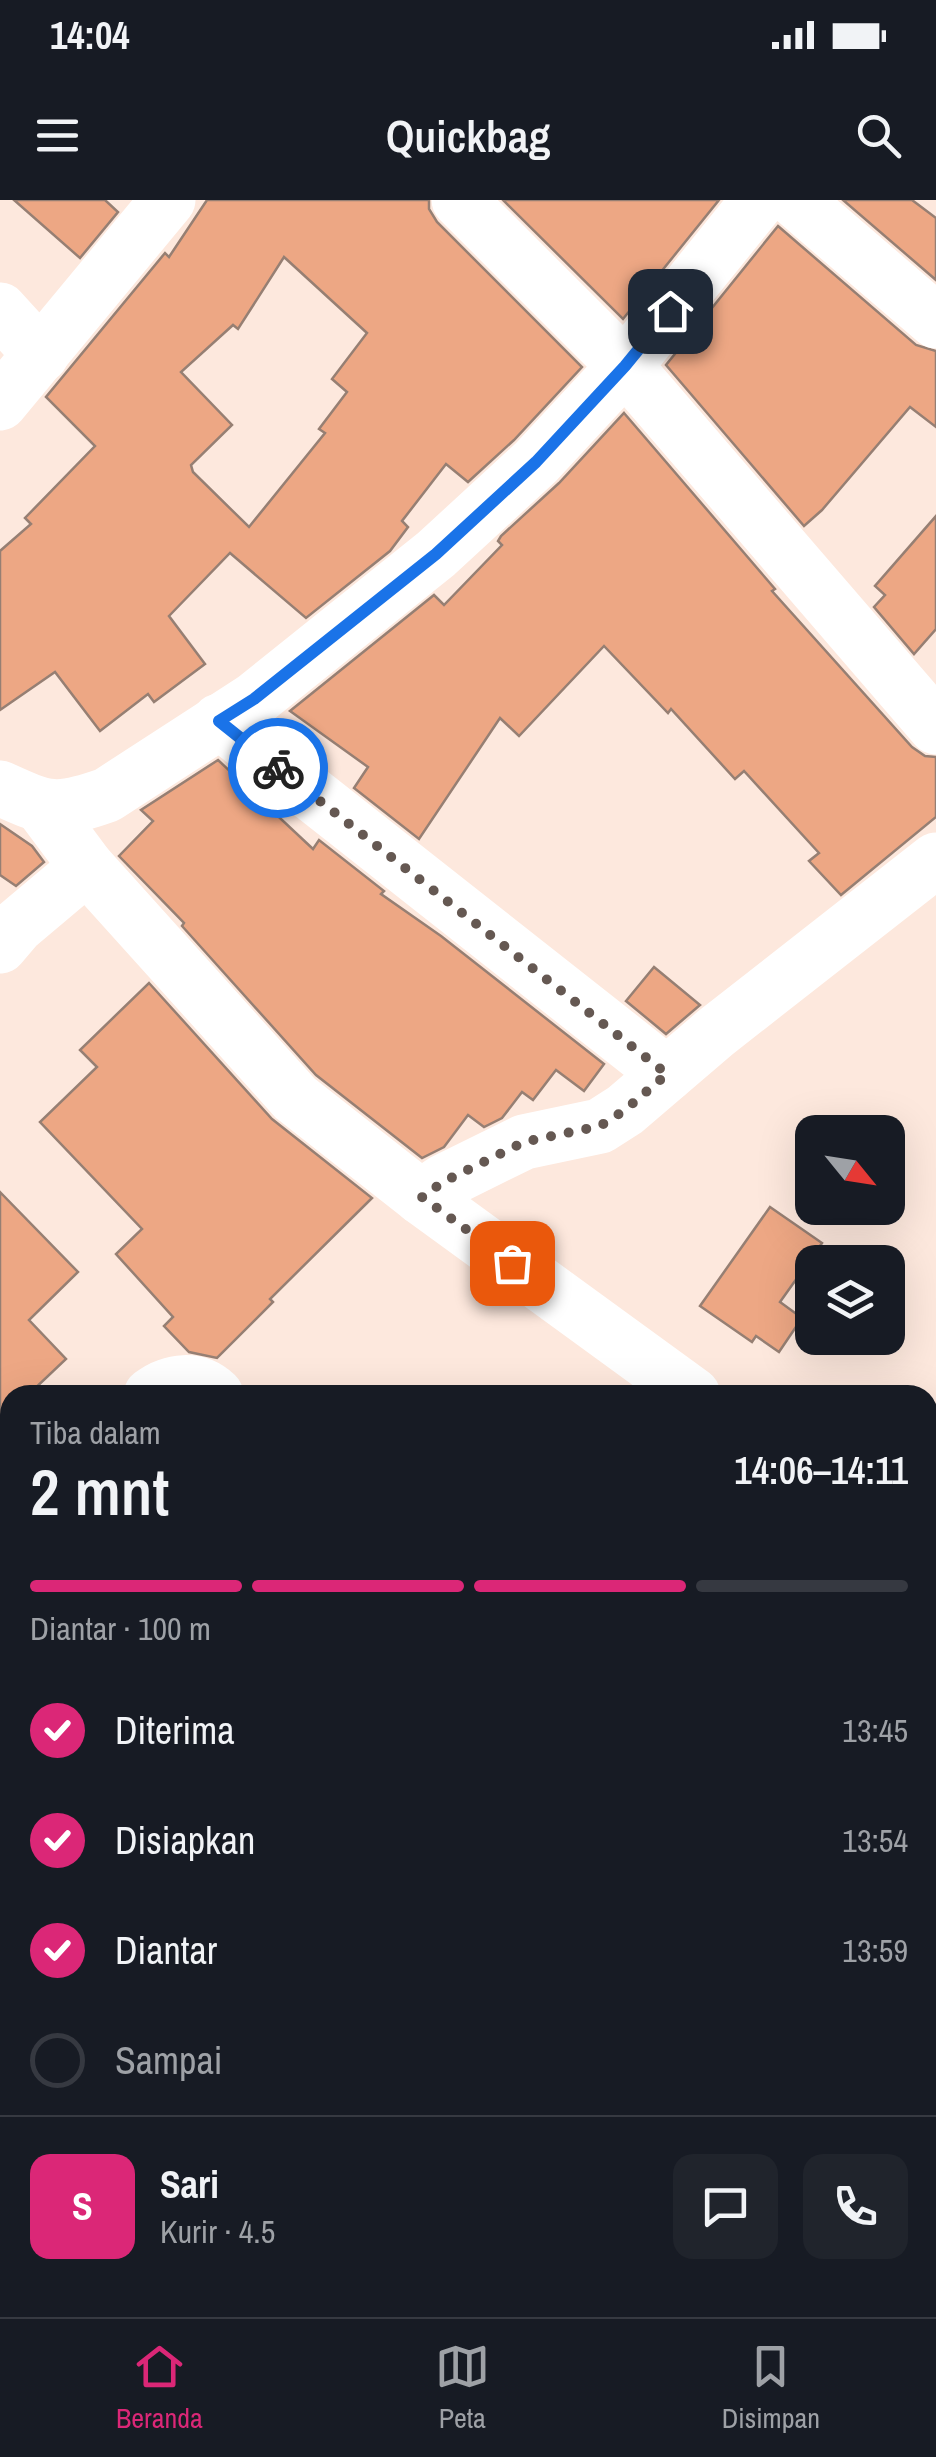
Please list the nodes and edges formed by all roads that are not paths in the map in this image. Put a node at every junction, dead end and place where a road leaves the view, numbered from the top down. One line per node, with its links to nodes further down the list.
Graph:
1 (168, 200): 7 (street)
2 (459, 200): 8 (street)
3 (759, 200): 8 (street)
4 (795, 200): 6 (street)
5 (0, 310): 7 (street)
6 (936, 321)
7 (41, 355): 9 (street)
8 (625, 366): 10 (street); 11 (street)
9 (0, 403)
10 (219, 721): 12 (street); 16 (street)
11 (936, 727)
12 (22, 798): 14 (street)
13 (936, 860): 16 (street)
14 (86, 867): 15 (street); 17 (street)
15 (0, 946)
16 (667, 1074): 17 (street)
17 (422, 1197): 20 (street)
18 (170, 1385): 19 (street)
19 (204, 1385)
20 (679, 1385)

